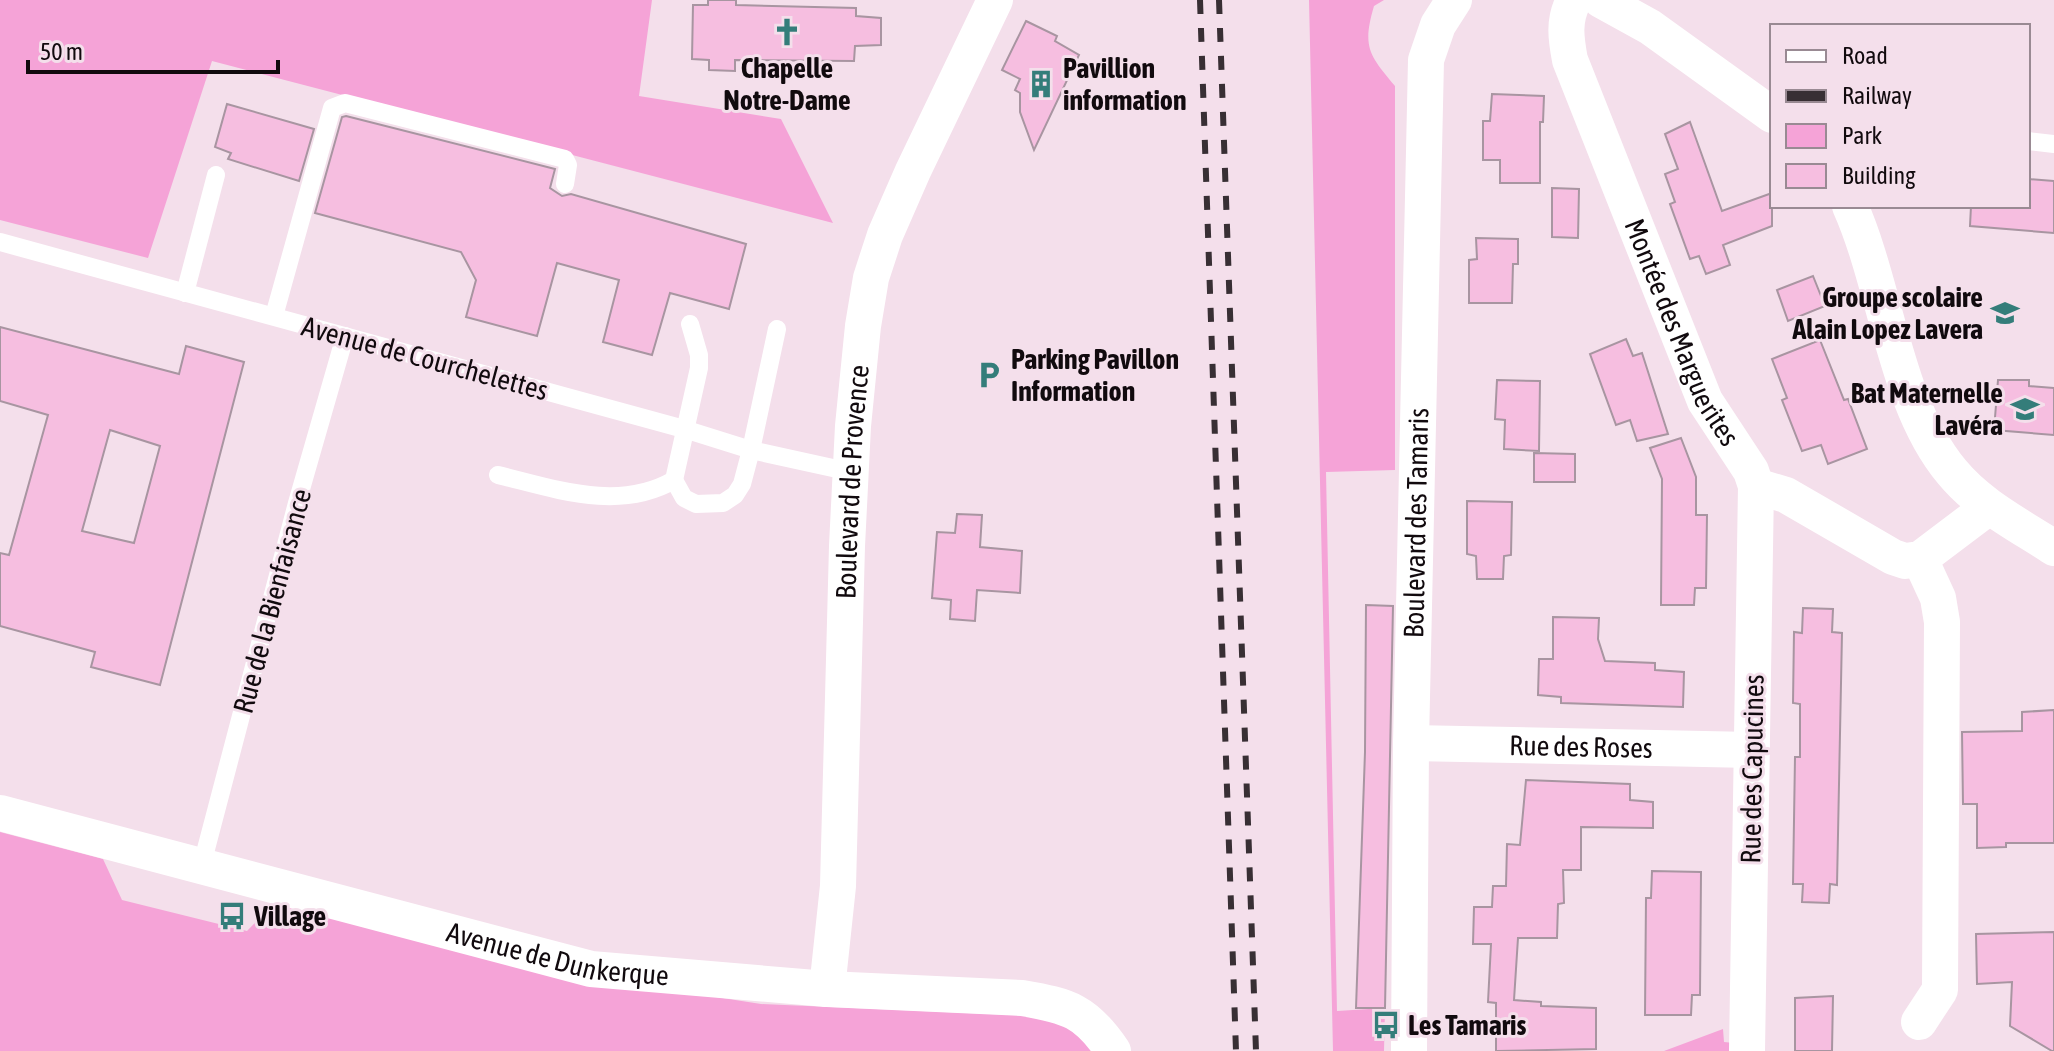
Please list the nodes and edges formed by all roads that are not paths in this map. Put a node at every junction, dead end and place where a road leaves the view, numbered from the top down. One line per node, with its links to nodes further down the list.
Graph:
1 (995, 0): 19 (street, Boulevard de Provence)
2 (1454, 0): 26 (street, Boulevard des Tamaris)
3 (1574, 0): 22 (street, Montée des Marguerites)
4 (1601, 0): 5 (street)
5 (1770, 114)
6 (2030, 141): 7 (lane)
7 (2054, 144)
8 (216, 175): 12 (lane)
9 (565, 184): 13 (lane)
10 (1851, 208): 23 (street)
11 (0, 242): 12 (lane, Avenue de Courchelettes)
12 (185, 293): 13 (lane, Avenue de Courchelettes)
13 (274, 316): 16 (lane, Avenue de Courchelettes)
14 (690, 324): 17 (lane)
15 (777, 329): 18 (lane)
16 (345, 336): 17 (lane, Avenue de Courchelettes); 29 (lane, Rue de la Bienfaisance)
17 (684, 429): 18 (lane, Avenue de Courchelettes); 21 (lane)
18 (751, 450): 19 (lane, Avenue de Courchelettes); 21 (lane)
19 (851, 472): 30 (street, Boulevard de Provence)
20 (498, 475): 21 (lane)
21 (674, 480)
22 (1756, 486): 25 (street); 27 (street, Rue des Capucines)
23 (1989, 507): 24 (street); 25 (street)
24 (2054, 548)
25 (1920, 559): 31 (street)
26 (1411, 743): 27 (street, Rue des Roses); 33 (street, Boulevard des Tamaris)
27 (1752, 750): 34 (street, Rue des Capucines)
28 (0, 813): 29 (street, Avenue de Dunkerque)
29 (201, 868): 30 (street, Avenue de Dunkerque)
30 (827, 989): 32 (street, Avenue de Dunkerque)
31 (1919, 1022)
32 (1113, 1051)
33 (1409, 1051)
34 (1747, 1051)

